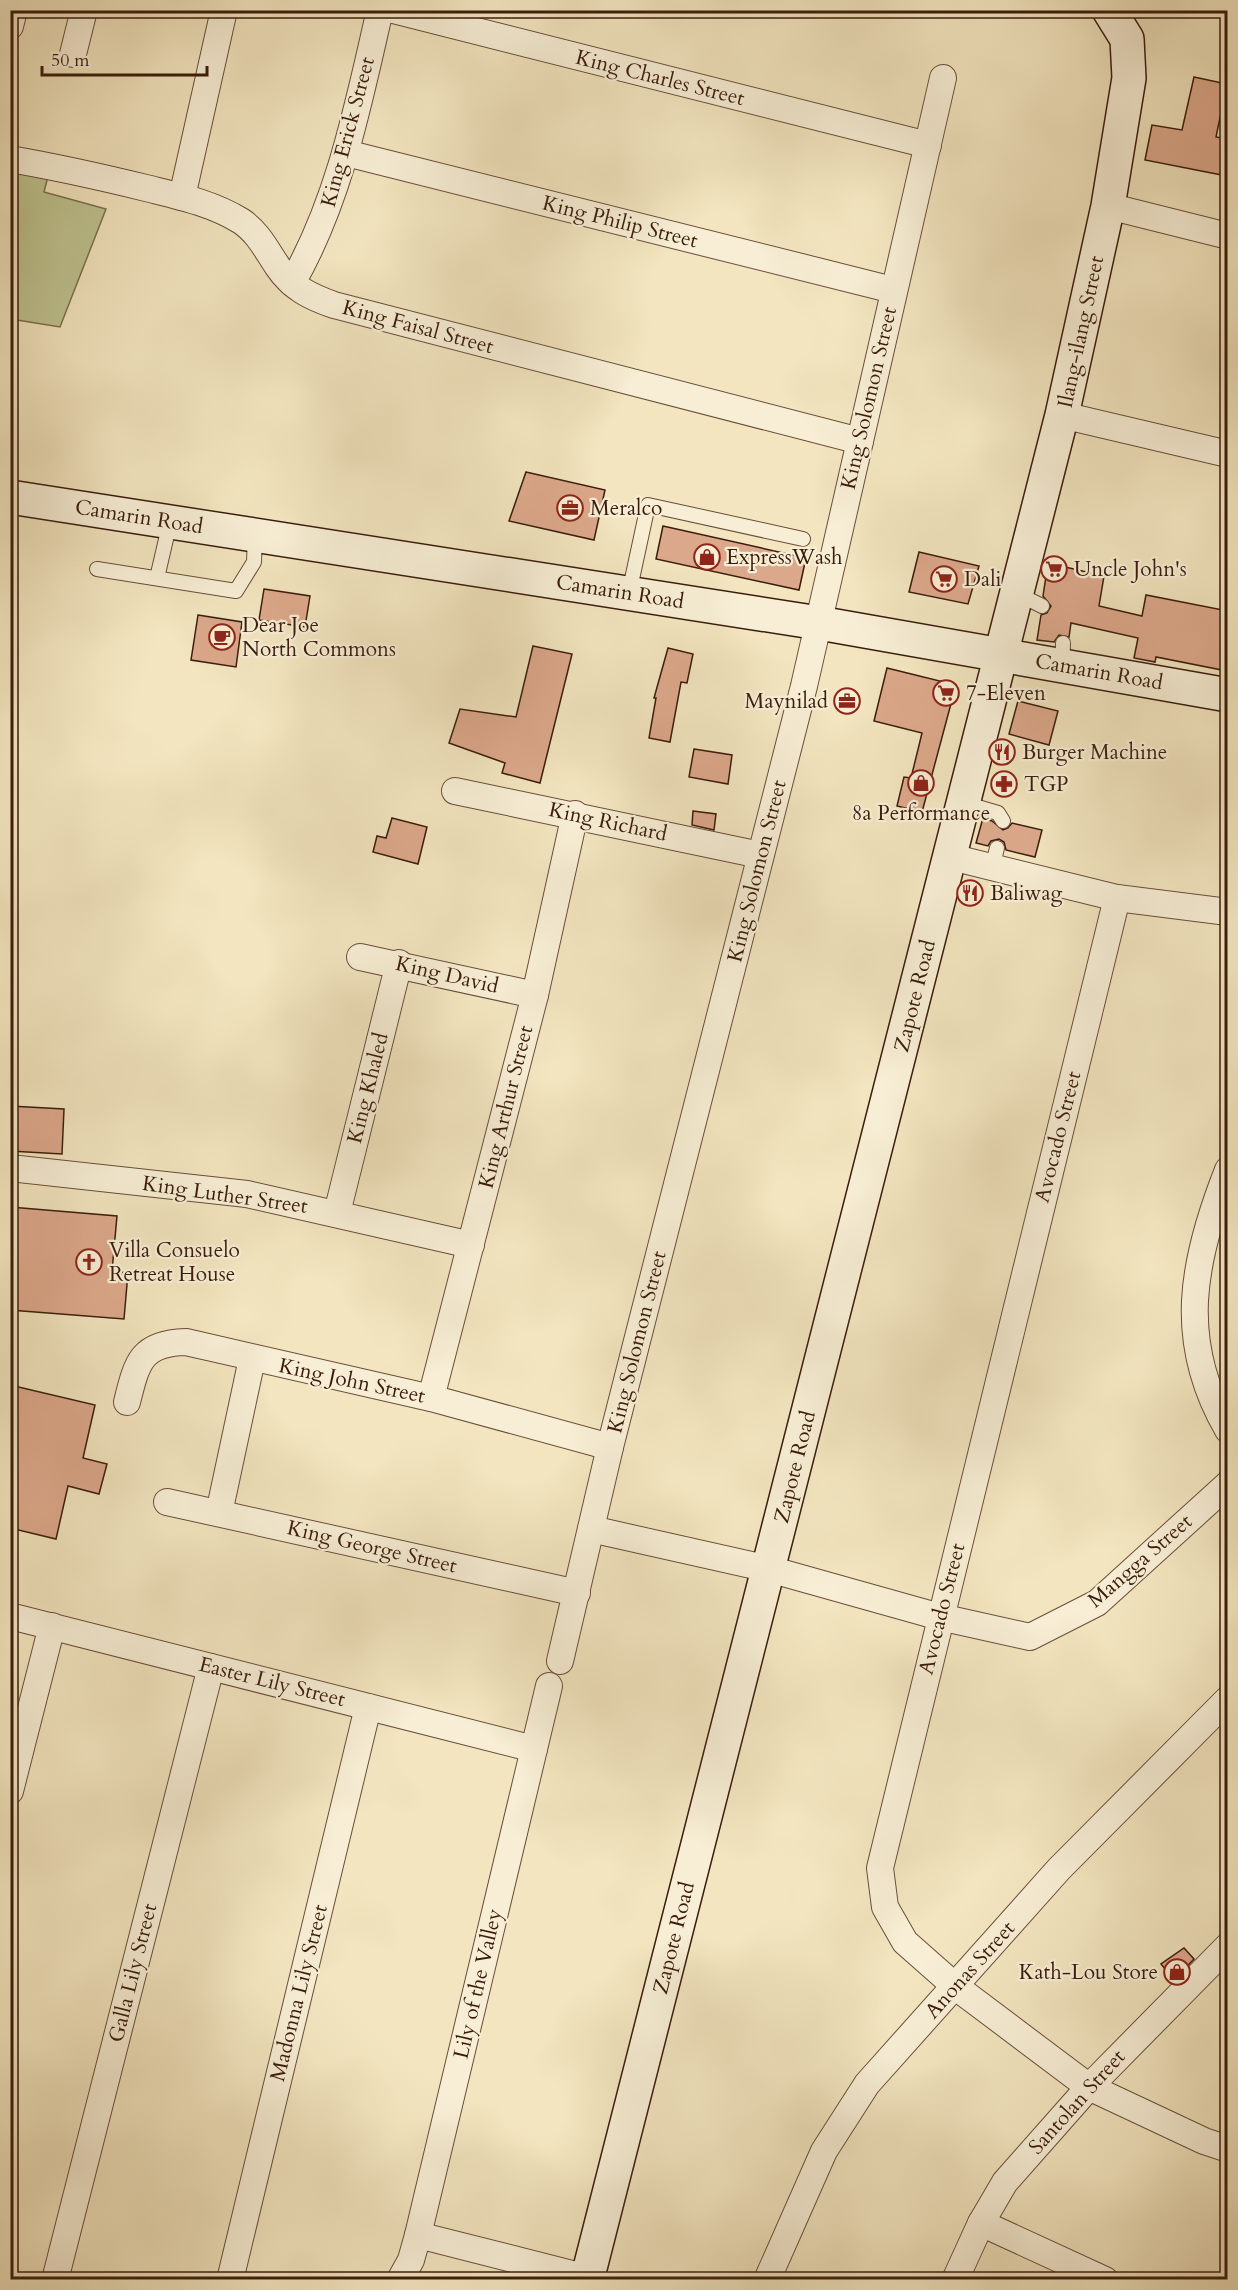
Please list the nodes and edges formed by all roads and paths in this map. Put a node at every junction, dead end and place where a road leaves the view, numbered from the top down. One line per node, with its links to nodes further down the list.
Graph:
1 (14, 10): 7 (street)
2 (84, 10): 8 (street)
3 (224, 10): 13 (street)
4 (380, 10): 11 (street, King Erick Street)
5 (393, 10): 10 (street, King Charles Street)
6 (1109, 10): 14 (main road, Ilang-ilang Street)
7 (10, 26)
8 (73, 54)
9 (943, 78): 10 (street, King Solomon Street)
10 (928, 145): 17 (street, King Solomon Street)
11 (346, 153): 16 (street, King Erick Street); 17 (street, King Philip Street)
12 (10, 159): 13 (street, King Faisal Street)
13 (182, 197): 16 (street, King Faisal Street)
14 (1108, 206): 15 (street); 18 (main road, Ilang-ilang Street)
15 (1227, 236)
16 (292, 284): 19 (street, King Faisal Street)
17 (894, 290): 19 (street, King Solomon Street)
18 (1062, 415): 20 (street); 29 (main road, Ilang-ilang Street)
19 (860, 441): 28 (street, King Solomon Street)
20 (1227, 454)
21 (10, 497): 22 (main road, Camarin Road)
22 (170, 522): 23 (main road, Camarin Road); 26 (lane)
23 (255, 535): 26 (lane); 27 (main road, Camarin Road)
24 (803, 539): 27 (lane)
25 (97, 569): 26 (lane)
26 (157, 578)
27 (629, 593): 28 (main road, Camarin Road)
28 (819, 622): 29 (main road, Camarin Road); 35 (street, King Solomon Street)
29 (1003, 655): 30 (main road, Camarin Road); 32 (main road, Zapote Road)
30 (1227, 695)
31 (455, 791): 33 (street, King Richard)
32 (964, 803): 34 (lane); 36 (main road, Zapote Road)
33 (575, 814): 35 (street, King Richard); 41 (street, King Arthur Street)
34 (1003, 821)
35 (760, 855): 50 (street, King Solomon Street)
36 (951, 856): 37 (street); 55 (main road, Zapote Road)
37 (1117, 898): 38 (street); 58 (street, Avocado Street)
38 (1227, 912)
39 (360, 957): 40 (street, King David)
40 (399, 963): 41 (street, King David); 44 (street, King Khaled)
41 (535, 995): 45 (street, King Arthur Street)
42 (10, 1168): 44 (street, King Luther Street)
43 (1227, 1170): 49 (street)
44 (337, 1213): 45 (street, King Luther Street)
45 (471, 1245): 47 (street, King Arthur Street)
46 (252, 1359): 47 (street, King John Street); 48 (street, King John Street); 53 (street)
47 (431, 1398): 50 (street, King John Street)
48 (127, 1402)
49 (1227, 1430)
50 (610, 1447): 54 (street, King Solomon Street)
51 (1227, 1484): 58 (street, Mangga Street)
52 (167, 1502): 53 (street, King George Street)
53 (219, 1513): 56 (street, King George Street)
54 (591, 1529): 55 (street, Mangga Street); 56 (street, King Solomon Street)
55 (769, 1569): 58 (street, Mangga Street); 73 (main road, Zapote Road)
56 (577, 1593): 60 (street, King Solomon Street)
57 (10, 1616): 59 (street, Easter Lily Street)
58 (940, 1617): 68 (street, Avocado Street)
59 (52, 1626): 61 (street, Easter Lily Street); 66 (street)
60 (560, 1661)
61 (211, 1667): 64 (street, Easter Lily Street); 74 (street, Galla Lily Street)
62 (549, 1686): 65 (street, Lily of the Valley)
63 (1227, 1699): 68 (street, Anonas Street)
64 (368, 1707): 65 (street, Easter Lily Street); 75 (street, Madonna Lily Street)
65 (534, 1749): 72 (street, Lily of the Valley)
66 (10, 1791)
67 (1227, 1946): 69 (street, Santolan Street)
68 (956, 1987): 69 (street, Avocado Street); 77 (street, Anonas Street)
69 (1089, 2087): 70 (street, Avocado Street); 71 (street, Santolan Street)
70 (1227, 2149)
71 (981, 2223): 78 (street, Santolan Street); 79 (street)
72 (418, 2235): 73 (street); 76 (street, Lily of the Valley)
73 (587, 2279)
74 (55, 2280)
75 (230, 2280)
76 (400, 2280)
77 (767, 2280)
78 (955, 2280)
79 (1105, 2280)

